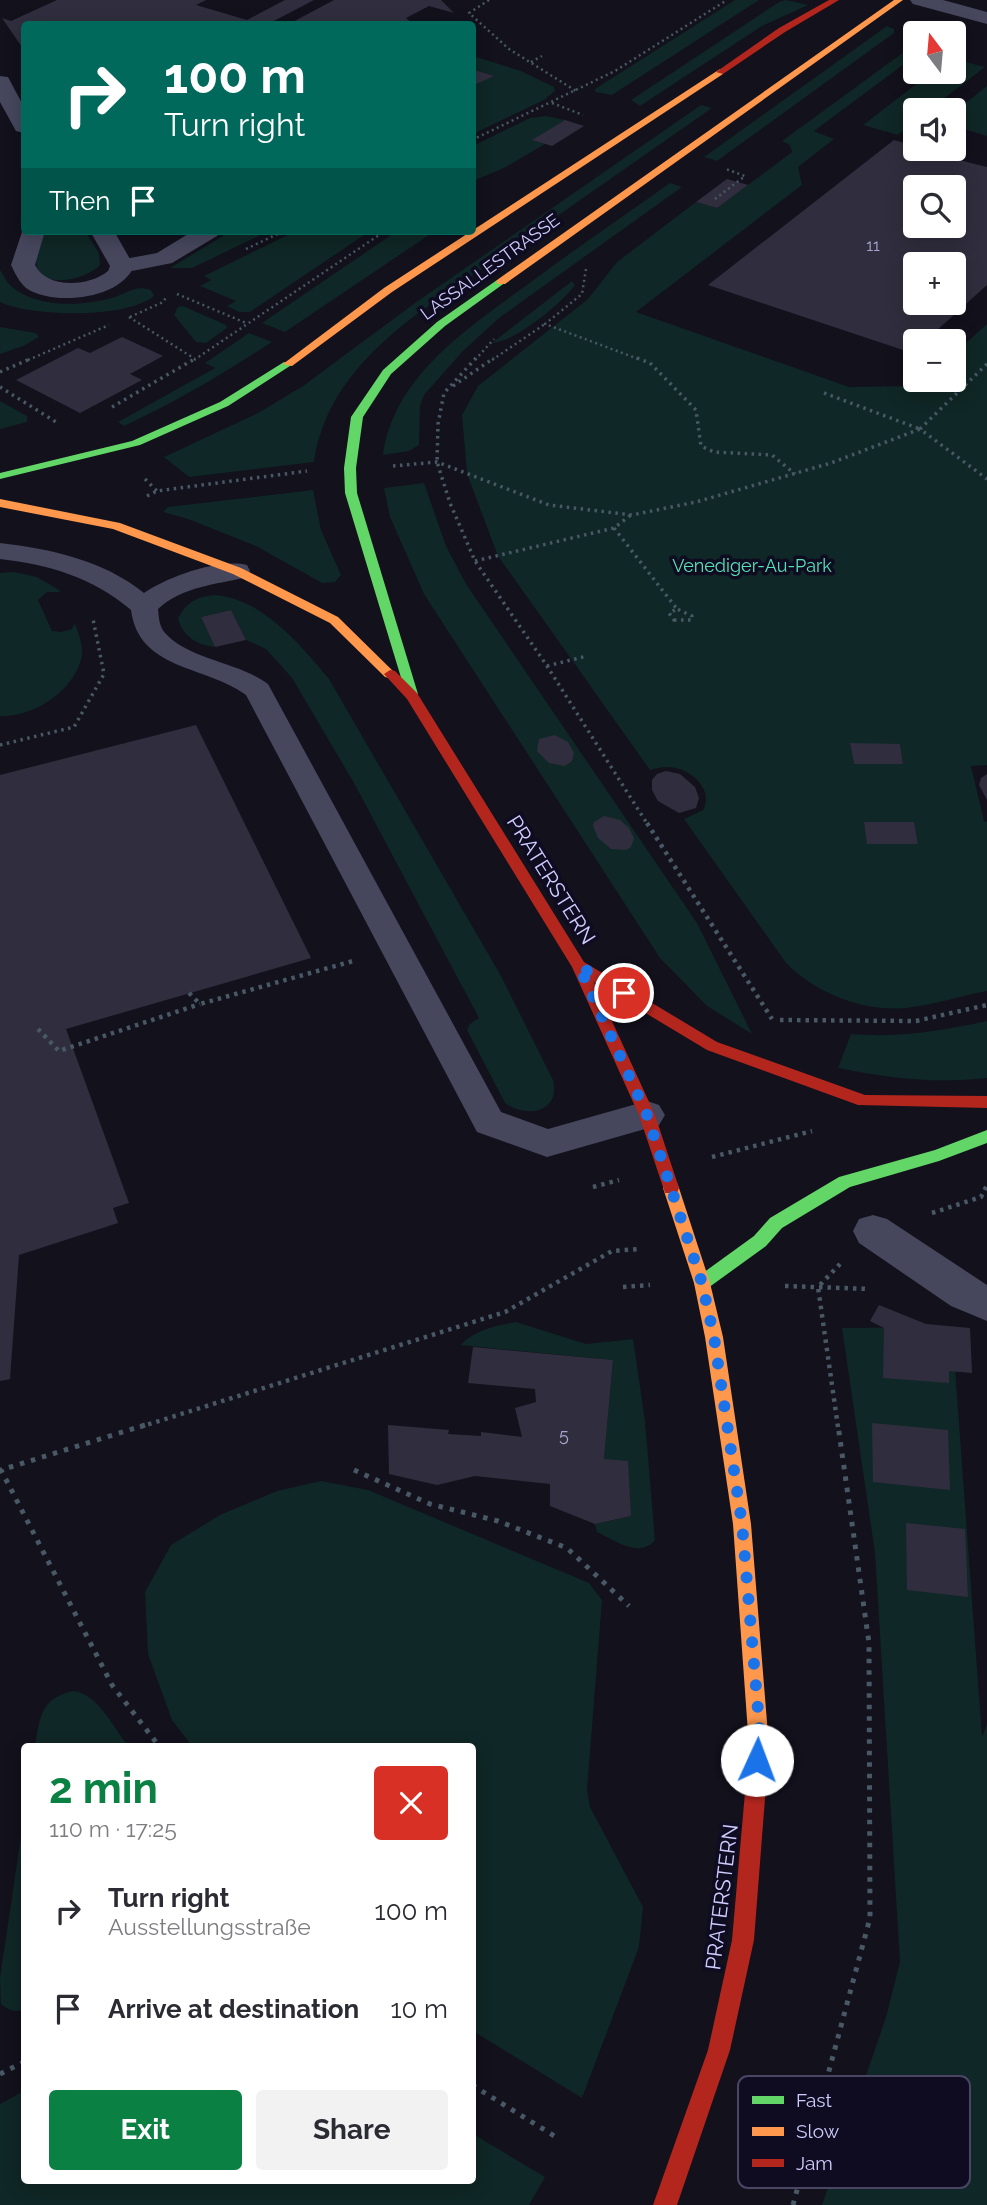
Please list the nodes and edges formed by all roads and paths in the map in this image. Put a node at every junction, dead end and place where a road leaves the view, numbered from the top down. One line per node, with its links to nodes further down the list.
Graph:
1 (489, 0): 8 (path)
2 (727, 0): 10 (path)
3 (835, 0): 17 (main road, LASSALLESTRASSE)
4 (899, 0): 55 (main road, LASSALLESTRASSE)
5 (920, 0): 6 (street)
6 (987, 18)
7 (542, 56): 8 (path)
8 (530, 62): 10 (path)
9 (0, 82): 13 (street)
10 (577, 91): 11 (path)
11 (551, 103): 12 (path); 14 (path)
12 (586, 116)
13 (21, 120)
14 (476, 138)
15 (722, 168): 16 (path)
16 (715, 199)
17 (476, 232)
18 (32, 235): 23 (street)
19 (104, 235): 23 (street)
20 (202, 235): 23 (lane)
21 (379, 235): 26 (path)
22 (471, 235): 41 (main road, LASSALLESTRASSE)
23 (122, 266)
24 (586, 269): 27 (path)
25 (129, 317): 26 (path); 28 (path); 30 (path)
26 (247, 324): 28 (path)
27 (545, 324): 32 (path); 40 (path)
28 (195, 359): 34 (path)
29 (987, 364): 36 (path)
30 (0, 372)
31 (0, 387): 35 (path)
32 (444, 393)
33 (824, 393): 36 (path)
34 (101, 412)
35 (66, 428)
36 (920, 429): 40 (path); 42 (path)
37 (436, 463): 38 (path); 45 (path); 48 (path)
38 (390, 466)
39 (311, 470): 43 (path)
40 (795, 474): 45 (path)
41 (0, 477)
42 (987, 480)
43 (157, 491)
44 (0, 503): 49 (main road, PRATERSTERN)
45 (632, 515): 46 (path)
46 (614, 528): 48 (path); 52 (path)
47 (0, 551): 51 (lane)
48 (475, 561): 54 (path)
49 (237, 571): 51 (lane); 55 (main road, PRATERSTERN)
50 (90, 607): 56 (path)
51 (144, 607): 64 (lane)
52 (677, 609): 52 (path)
53 (587, 656): 54 (path)
54 (547, 666): 61 (path)
55 (412, 696): 58 (main road, PRATERSTERN)
56 (0, 745)
57 (362, 958): 60 (path)
58 (579, 966): 63 (main road); 64 (main road, PRATERSTERN)
59 (189, 993): 60 (path)
60 (200, 1004): 62 (path)
61 (987, 1005)
62 (37, 1029)
63 (987, 1102)
64 (647, 1115): 70 (main road, PRATERSTERN)
65 (819, 1129): 67 (path)
66 (987, 1136): 70 (main road)
67 (715, 1156)
68 (873, 1231): 71 (street); 78 (path)
69 (612, 1251): 72 (path)
70 (702, 1283): 82 (main road, PRATERSTERN)
71 (987, 1304)
72 (1, 1470): 75 (path)
73 (354, 1470): 74 (path)
74 (629, 1606)
75 (157, 1743)
76 (21, 2064): 77 (path)
77 (0, 2074)
78 (828, 2076)
79 (476, 2087): 80 (path)
80 (556, 2137)
81 (798, 2188): 83 (path)
82 (665, 2205)
83 (793, 2205)

